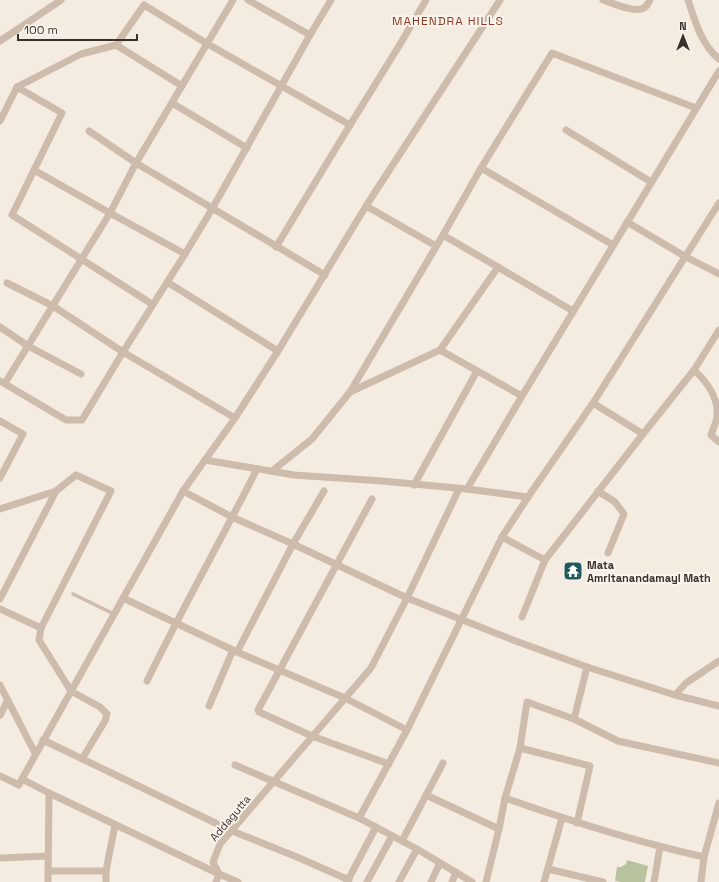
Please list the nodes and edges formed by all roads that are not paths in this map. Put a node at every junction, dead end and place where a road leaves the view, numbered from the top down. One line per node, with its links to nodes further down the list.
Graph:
1 (61, 0): 11 (street)
2 (233, 0): 12 (street)
3 (248, 0): 10 (street)
4 (331, 0): 10 (street)
5 (426, 0): 22 (street)
6 (500, 0): 31 (street)
7 (603, 0): 8 (street)
8 (650, 0)
9 (688, 0): 14 (street)
10 (310, 35): 16 (street)
11 (0, 41)
12 (206, 43): 13 (street); 16 (street); 17 (street)
13 (116, 45): 17 (street); 18 (street)
14 (719, 59)
15 (719, 71): 20 (street)
16 (282, 85): 22 (street); 25 (street)
17 (182, 86): 19 (street)
18 (17, 87): 21 (street); 28 (street)
19 (172, 103): 25 (street); 26 (street)
20 (696, 108): 27 (street); 29 (street)
21 (0, 121)
22 (350, 125): 38 (street)
23 (566, 130): 29 (street)
24 (89, 131): 26 (street)
25 (247, 148): 32 (street)
26 (136, 162): 32 (street); 33 (street)
27 (481, 168): 35 (street); 36 (street)
28 (34, 170): 33 (street); 41 (street)
29 (651, 182): 34 (street)
30 (719, 203): 40 (street)
31 (366, 206): 37 (street); 44 (street)
32 (212, 209): 38 (street); 39 (street)
33 (110, 213): 39 (street); 41 (street)
34 (627, 222): 36 (street); 40 (street)
35 (443, 235): 37 (street); 42 (street)
36 (613, 245): 49 (street)
37 (436, 246): 60 (street)
38 (276, 247): 44 (street)
39 (185, 254): 45 (street)
40 (686, 257): 43 (street); 62 (street)
41 (80, 259): 47 (street); 48 (street)
42 (498, 267): 49 (street); 53 (street)
43 (719, 274)
44 (325, 275): 54 (street)
45 (168, 282): 47 (street); 54 (street)
46 (7, 283): 48 (street)
47 (152, 304): 55 (street)
48 (53, 306): 52 (street); 55 (street)
49 (573, 311): 61 (street)
50 (0, 327): 52 (street)
51 (719, 330): 56 (street)
52 (28, 346): 58 (street); 59 (street)
53 (440, 350): 57 (street); 60 (street)
54 (278, 351): 63 (street)
55 (122, 352): 59 (street); 63 (street)
56 (694, 370): 65 (street); 66 (street)
57 (477, 371): 61 (street); 71 (street)
58 (81, 374)
59 (2, 382)
60 (350, 392): 69 (street)
61 (522, 396): 73 (street)
62 (593, 403): 65 (street); 78 (street)
63 (235, 418): 67 (street)
64 (0, 421): 70 (street)
65 (643, 434): 77 (street)
66 (719, 442)
67 (205, 460): 68 (street); 74 (street)
68 (257, 469): 69 (street); 81 (street)
69 (272, 472): 71 (street)
70 (0, 478)
71 (414, 485): 72 (street)
72 (459, 489): 73 (street); 89 (street, Addagutta)
73 (467, 490): 78 (street)
74 (184, 491): 81 (street); 88 (street)
75 (324, 491): 83 (street)
76 (56, 492): 80 (street); 90 (street); 96 (street)
77 (598, 492): 84 (street); 85 (street)
78 (528, 497): 82 (street)
79 (372, 499): 86 (street)
80 (0, 510)
81 (232, 517): 83 (street); 95 (street)
82 (502, 537): 85 (street); 94 (street)
83 (293, 544): 86 (street); 97 (street)
84 (608, 553)
85 (545, 560): 93 (street)
86 (337, 565): 89 (street); 100 (street)
87 (73, 594): 92 (lane)
88 (123, 598): 92 (street); 95 (street)
89 (407, 598): 94 (street); 105 (street, Addagutta)
90 (0, 599)
91 (0, 609): 96 (street)
92 (114, 614): 103 (street)
93 (522, 617)
94 (462, 619): 99 (street); 111 (street)
95 (176, 622): 97 (street); 101 (street)
96 (41, 628): 103 (street)
97 (235, 651): 100 (street); 107 (street)
98 (719, 661): 104 (street)
99 (587, 667): 104 (street); 110 (street)
100 (281, 670): 105 (street); 112 (street)
101 (147, 681)
102 (0, 685): 106 (street)
103 (71, 691): 113 (street); 116 (street)
104 (675, 695): 108 (street)
105 (345, 698): 111 (street); 112 (street, Addagutta)
106 (8, 700): 109 (street); 115 (street)
107 (209, 706)
108 (719, 706)
109 (0, 716)
110 (574, 719): 114 (street); 118 (street)
111 (407, 730): 119 (street)
112 (312, 736): 119 (street); 123 (street, Addagutta)
113 (43, 740): 115 (street); 116 (street)
114 (520, 748): 126 (street); 130 (street)
115 (35, 754): 122 (street)
116 (82, 759): 134 (street)
117 (443, 763): 125 (street)
118 (719, 763)
119 (389, 764): 128 (street)
120 (235, 765): 123 (street)
121 (0, 776): 122 (street)
122 (22, 779): 124 (street)
123 (274, 781): 128 (street); 134 (street, Addagutta)
124 (49, 793): 131 (street); 139 (street)
125 (426, 795): 133 (street); 136 (street)
126 (505, 798): 129 (street); 133 (street)
127 (719, 803): 140 (street)
128 (359, 818): 132 (street)
129 (562, 818): 130 (street); 143 (street)
130 (578, 823): 137 (street)
131 (115, 825): 144 (street); 147 (street)
132 (376, 827): 135 (street); 148 (street)
133 (499, 829): 158 (street)
134 (232, 831): 147 (street, Addagutta); 148 (street)
135 (392, 836): 136 (street); 153 (street)
136 (402, 841): 138 (street)
137 (660, 847): 140 (street); 161 (street)
138 (417, 849): 142 (street); 154 (street)
139 (48, 856): 141 (street); 145 (street)
140 (704, 857): 162 (street)
141 (0, 858)
142 (440, 863): 146 (street); 155 (street)
143 (548, 869): 159 (street); 160 (street)
144 (106, 870): 145 (street); 150 (street)
145 (48, 871): 149 (street)
146 (456, 872): 156 (street); 157 (street)
147 (220, 874): 151 (street); 152 (street)
148 (348, 881)
149 (48, 882)
150 (106, 882)
151 (216, 882)
152 (238, 882)
153 (368, 882)
154 (399, 882)
155 (431, 882)
156 (452, 882)
157 (472, 882)
158 (486, 882)
159 (544, 882)
160 (603, 882)
161 (654, 882)
162 (701, 882)

